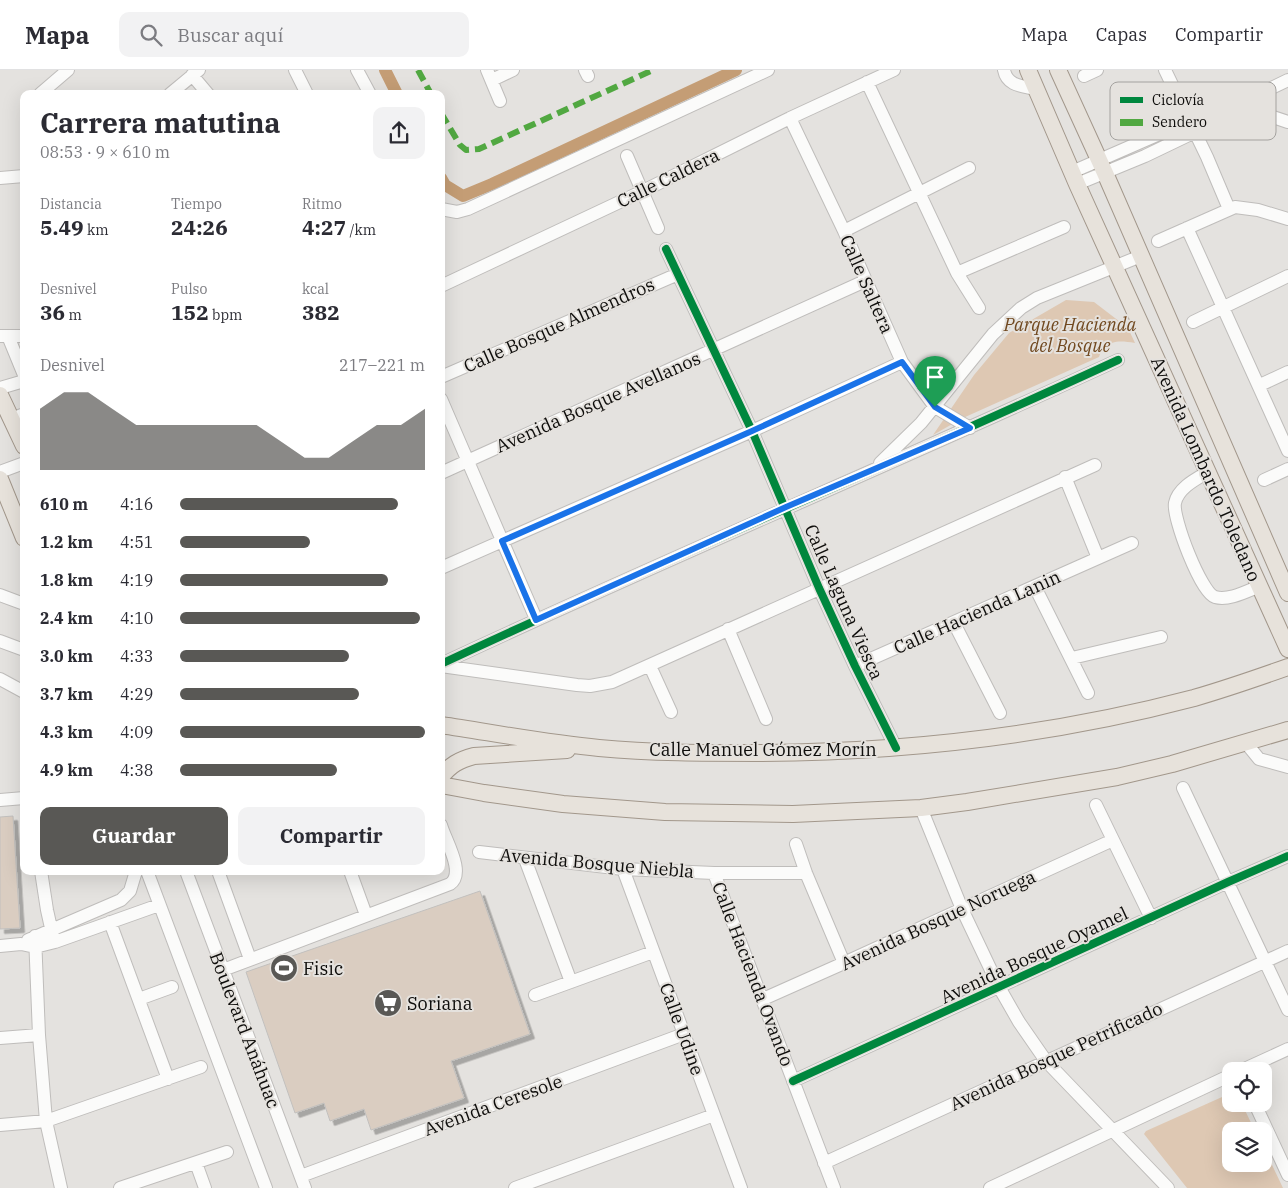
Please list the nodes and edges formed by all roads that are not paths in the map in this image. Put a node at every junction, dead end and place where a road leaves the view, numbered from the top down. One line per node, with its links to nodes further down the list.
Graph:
1 (68, 70): 20 (street)
2 (295, 70): 23 (street)
3 (357, 70): 24 (street)
4 (513, 70): 13 (street)
5 (768, 70): 43 (street)
6 (894, 70): 16 (street, Calle Caldera)
7 (1004, 70): 19 (street)
8 (1028, 70): 19 (main road, Avenida Lombardo Toledano)
9 (1058, 70): 35 (main road, Avenida Lombardo Toledano)
10 (1097, 70): 14 (street)
11 (1164, 70): 17 (street)
12 (196, 73): 21 (street); 22 (street)
13 (489, 75): 25 (street)
14 (1084, 76)
15 (1288, 80): 18 (street)
16 (867, 82): 26 (street, Calle Caldera); 41 (street)
17 (1171, 82)
18 (1276, 86)
19 (1036, 89): 39 (main road, Avenida Lombardo Toledano)
20 (45, 90)
21 (175, 90)
22 (206, 90)
23 (305, 90)
24 (368, 90)
25 (500, 101)
26 (790, 118): 40 (street, Calle Caldera); 48 (street, Calle Saltera)
27 (1276, 118): 28 (street)
28 (1288, 122)
29 (1148, 140): 32 (street)
30 (1171, 140): 34 (street)
31 (1201, 140): 42 (street)
32 (1138, 143): 34 (street); 35 (street)
33 (627, 156): 40 (street)
34 (1145, 156): 35 (street)
35 (1102, 166): 39 (street); 51 (main road, Avenida Lombardo Toledano)
36 (969, 168): 41 (street)
37 (20, 176): 38 (street)
38 (0, 178)
39 (1074, 178): 52 (main road, Avenida Lombardo Toledano)
40 (643, 191): 46 (street); 57 (street, Calle Caldera)
41 (920, 194): 48 (street); 53 (street)
42 (1229, 209): 44 (street); 47 (street)
43 (445, 210)
44 (1288, 219)
45 (1064, 227): 53 (street)
46 (658, 228)
47 (1187, 228): 49 (street); 58 (street)
48 (844, 231): 56 (street, Calle Saltera)
49 (1158, 241)
50 (666, 249): 54 (street, Calle Laguna Viesca)
51 (1141, 256): 52 (street); 100 (main road, Avenida Lombardo Toledano)
52 (1114, 267): 73 (street); 87 (main road, Avenida Lombardo Toledano)
53 (957, 273): 59 (street)
54 (678, 274): 63 (street, Calle Laguna Viesca); 68 (street, Calle Bosque Almendros)
55 (1288, 276): 58 (street)
56 (865, 281): 63 (street, Avenida Bosque Avellanos); 65 (street, Calle Saltera)
57 (445, 284)
58 (1223, 307): 60 (street); 70 (street)
59 (980, 308)
60 (1193, 322)
61 (4, 336): 62 (street); 66 (street)
62 (20, 336)
63 (714, 349): 78 (street, Calle Laguna Viesca); 80 (street, Avenida Bosque Avellanos)
64 (1118, 360): 76 (street)
65 (902, 362): 73 (street, Calle Saltera); 78 (street)
66 (20, 368)
67 (1288, 372): 70 (street)
68 (445, 375)
69 (20, 382): 71 (street)
70 (1260, 385): 79 (street)
71 (0, 388)
72 (0, 395): 75 (main road)
73 (935, 407): 76 (street, Calle Saltera); 85 (street)
74 (445, 408): 80 (street)
75 (17, 416): 77 (main road)
76 (970, 428): 85 (street)
77 (20, 429)
78 (752, 431): 91 (street, Calle Laguna Viesca); 93 (street)
79 (1288, 451)
80 (468, 461): 84 (street, Avenida Bosque Avellanos); 93 (street)
81 (20, 464): 86 (street)
82 (1095, 465): 88 (street)
83 (1288, 469): 90 (street)
84 (445, 471)
85 (871, 471): 91 (street)
86 (0, 472)
87 (1208, 472): 97 (main road, Avenida Lombardo Toledano); 97 (street)
88 (1065, 477): 95 (street); 99 (street)
89 (0, 479): 92 (main road)
90 (1264, 480)
91 (786, 507): 99 (street, Calle Laguna Viesca); 103 (street)
92 (20, 528)
93 (502, 541): 96 (street); 103 (street)
94 (1132, 543): 95 (street, Calle Hacienda Lanin)
95 (1098, 558): 98 (street, Calle Hacienda Lanin)
96 (445, 566)
97 (1260, 586): 109 (main road, Avenida Lombardo Toledano)
98 (1035, 587): 104 (street, Calle Hacienda Lanin); 110 (street)
99 (820, 588): 105 (street); 114 (street, Calle Laguna Viesca)
100 (1288, 593)
101 (0, 595): 102 (street)
102 (20, 602)
103 (536, 620): 111 (street)
104 (954, 623): 114 (street, Calle Hacienda Lanin); 120 (street)
105 (728, 629): 113 (street); 121 (street)
106 (1161, 637): 110 (street)
107 (0, 641): 108 (street)
108 (20, 648)
109 (1288, 649)
110 (1072, 658): 118 (street)
111 (445, 663)
112 (445, 666): 113 (street)
113 (650, 666): 119 (street)
114 (855, 666): 126 (street, Calle Laguna Viesca)
115 (1288, 668): 126 (main road, Calle Manuel Gómez Morín)
116 (0, 679): 117 (street)
117 (20, 690)
118 (1088, 693)
119 (671, 712)
120 (1000, 713)
121 (766, 719)
122 (445, 726): 125 (main road, Calle Manuel Gómez Morín)
123 (1288, 730): 124 (main road)
124 (1246, 743): 127 (street); 134 (main road)
125 (599, 748): 126 (main road, Calle Manuel Gómez Morín); 128 (main road)
126 (896, 748)
127 (1288, 767)
128 (445, 773)
129 (445, 786): 134 (main road)
130 (1183, 788): 150 (street)
131 (20, 798): 132 (street)
132 (0, 800)
133 (1096, 805): 136 (street)
134 (921, 808): 152 (street)
135 (445, 836): 153 (street)
136 (1112, 840): 152 (street, Avenida Bosque Noruega); 154 (street)
137 (796, 844): 143 (street)
138 (479, 852): 140 (street, Avenida Bosque Niebla)
139 (1288, 856): 150 (street, Avenida Bosque Oyamel)
140 (525, 859): 141 (street, Avenida Bosque Niebla); 165 (street)
141 (623, 869): 142 (street, Avenida Bosque Niebla); 160 (street, Calle Udine)
142 (714, 873): 143 (street, Avenida Bosque Niebla); 170 (street, Calle Hacienda Ovando)
143 (806, 873): 163 (street)
144 (42, 875): 156 (street)
145 (135, 875): 156 (street)
146 (148, 875): 151 (street, Boulevard Anáhuac)
147 (187, 875): 164 (street, Boulevard Anáhuac)
148 (219, 875): 161 (street)
149 (351, 875): 153 (street)
150 (1228, 882): 154 (street, Avenida Bosque Oyamel); 162 (street)
151 (159, 905): 155 (street); 196 (street, Boulevard Anáhuac)
152 (962, 909): 163 (street, Avenida Bosque Noruega); 167 (street)
153 (366, 915): 161 (street)
154 (1151, 918): 167 (street, Avenida Bosque Oyamel)
155 (110, 922): 156 (street); 169 (street)
156 (53, 936): 157 (street)
157 (35, 941): 158 (street); 173 (street)
158 (0, 946)
159 (1288, 951): 162 (street, Avenida Bosque Petrificado)
160 (653, 952): 165 (street); 172 (street, Calle Udine)
161 (250, 959): 164 (street)
162 (1265, 961): 171 (street); 176 (street, Avenida Bosque Petrificado)
163 (844, 963): 170 (street, Avenida Bosque Noruega)
164 (223, 970): 192 (street, Boulevard Anáhuac)
165 (571, 982): 168 (street)
166 (172, 987): 169 (street)
167 (999, 987): 176 (street); 181 (street, Avenida Bosque Oyamel)
168 (535, 995)
169 (139, 999): 179 (street)
170 (763, 999): 181 (street, Calle Hacienda Ovando)
171 (1288, 1010)
172 (684, 1034): 183 (street, Calle Udine); 192 (street, Avenida Ceresole)
173 (39, 1036): 174 (street); 184 (street)
174 (0, 1038)
175 (1288, 1049): 177 (street)
176 (1046, 1061): 186 (street); 190 (street, Avenida Bosque Petrificado)
177 (1260, 1062)
178 (201, 1067): 179 (street)
179 (168, 1079): 184 (street)
180 (1222, 1079): 186 (street)
181 (793, 1081): 190 (street, Calle Hacienda Ovando)
182 (1260, 1112): 187 (street)
183 (714, 1115): 197 (street); 198 (street, Calle Udine)
184 (46, 1120): 185 (street); 193 (street)
185 (0, 1125)
186 (1114, 1131): 200 (street); 201 (street)
187 (1283, 1150): 191 (street)
188 (227, 1152): 189 (street)
189 (196, 1163): 194 (street); 195 (street)
190 (824, 1163): 199 (street, Calle Hacienda Ovando)
191 (1288, 1175)
192 (303, 1182)
193 (61, 1188)
194 (120, 1188)
195 (205, 1188)
196 (266, 1188)
197 (515, 1188)
198 (741, 1188)
199 (834, 1188)
200 (990, 1188)
201 (1168, 1188)

